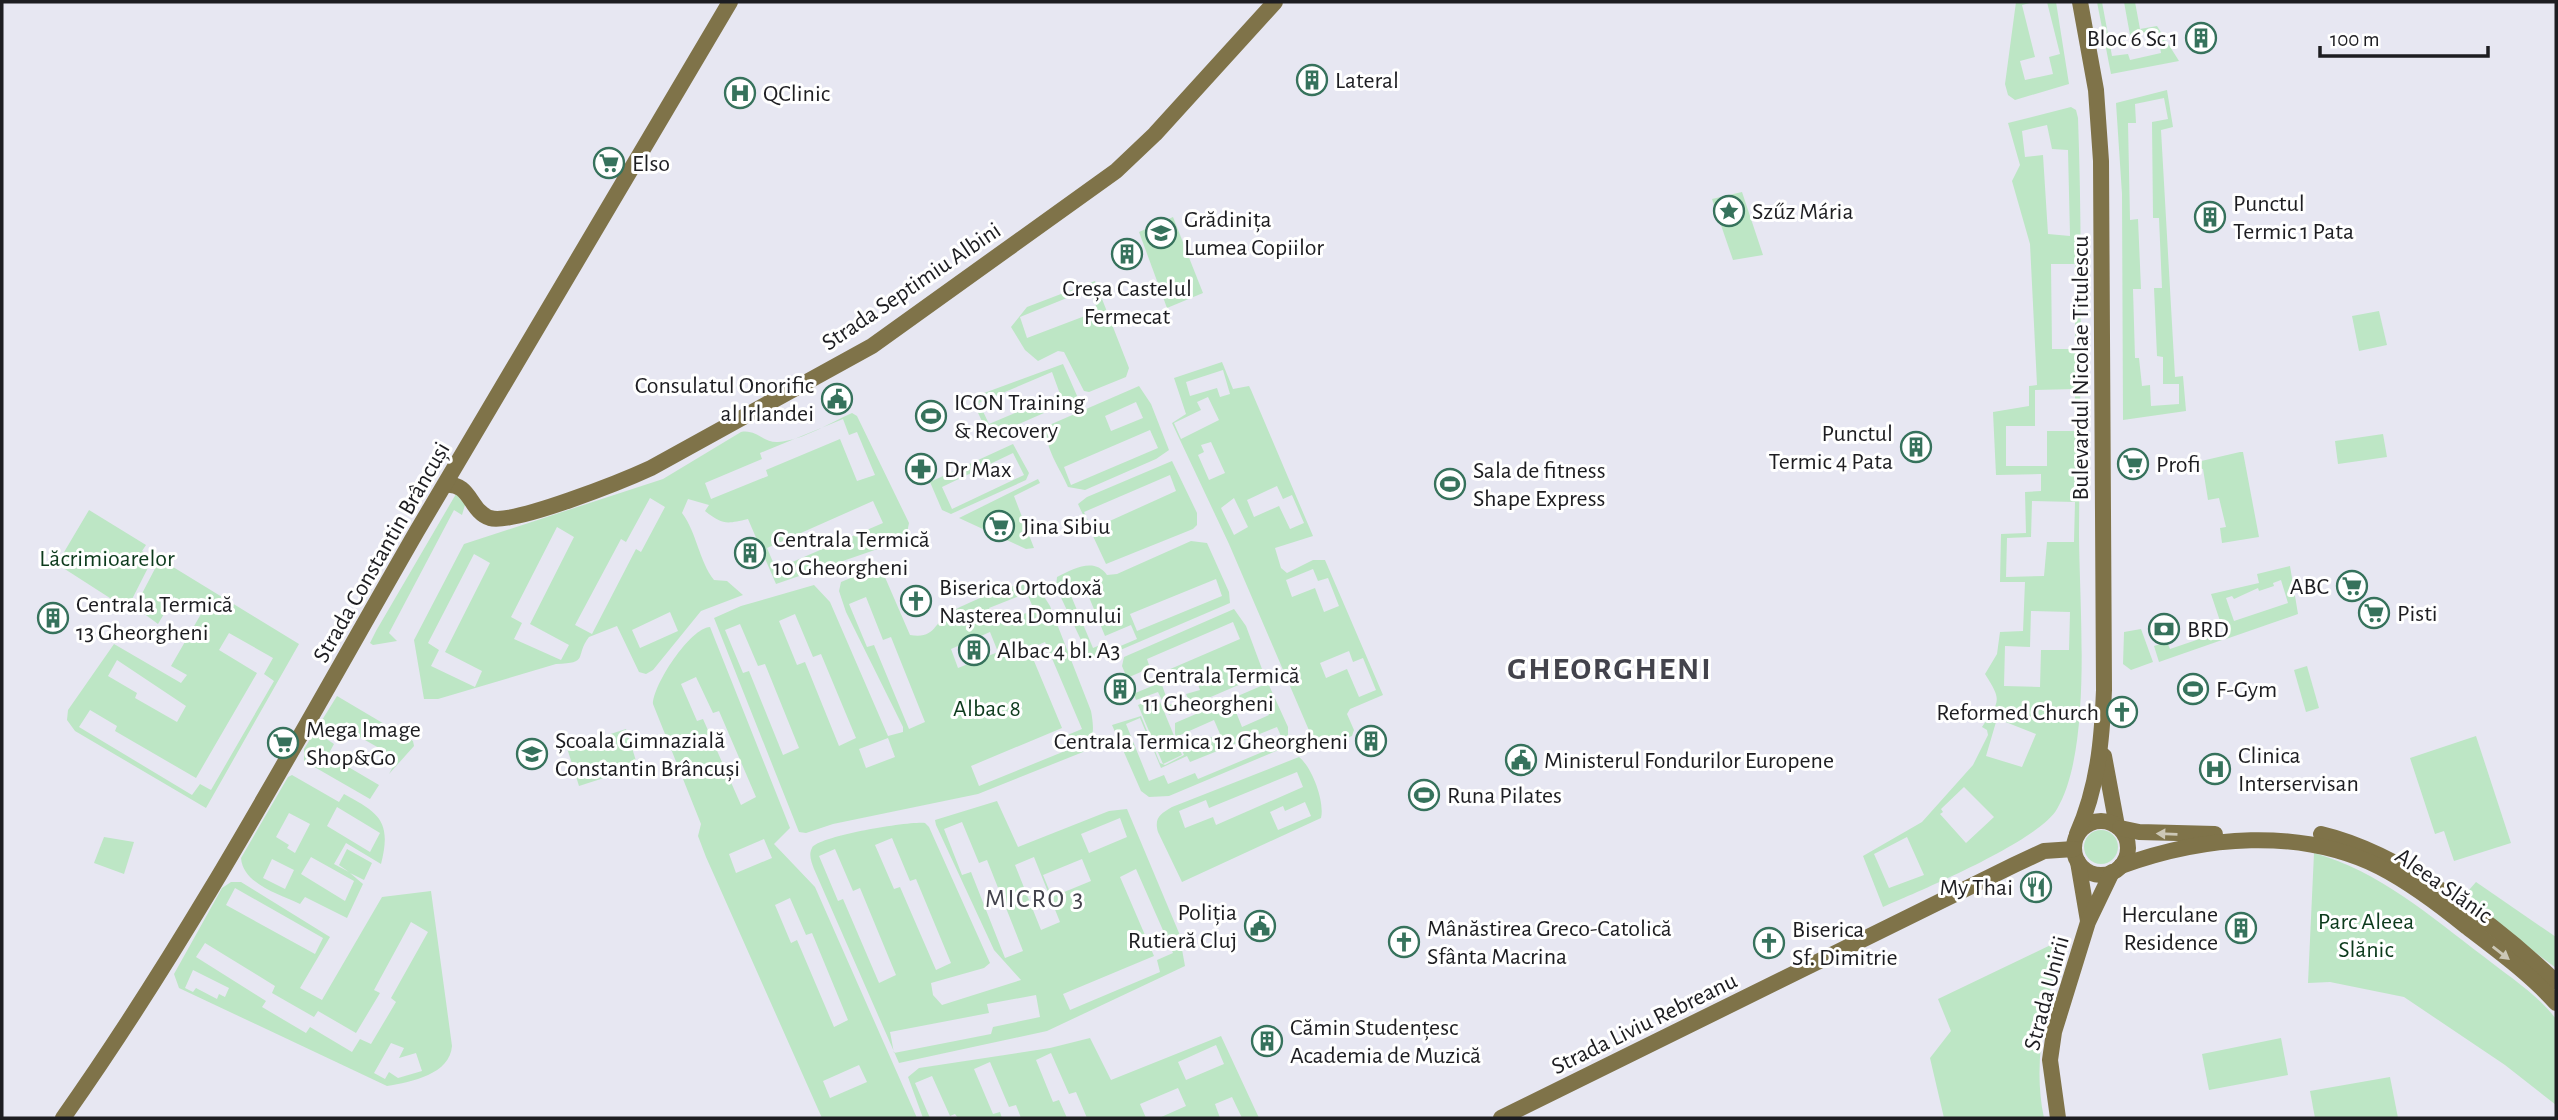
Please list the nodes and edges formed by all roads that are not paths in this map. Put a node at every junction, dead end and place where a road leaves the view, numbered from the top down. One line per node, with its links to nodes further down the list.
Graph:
1 (730, 2): 4 (main road, Strada Constantin Brâncuși)
2 (1275, 2): 6 (main road, Strada Septimiu Albini)
3 (2080, 2): 7 (main road, Bulevardul Nicolae Titulescu)
4 (459, 461): 5 (main road, Strada Constantin Brâncuși); 6 (main road)
5 (445, 485): 6 (main road, Strada Septimiu Albini); 14 (main road, Strada Constantin Brâncuși)
6 (474, 506)
7 (2102, 736): 8 (main road, Bulevardul Nicolae Titulescu); 9 (main road, Bulevardul Nicolae Titulescu)
8 (2119, 827): 9 (main road); 10 (main road); 12 (main road, Aleea Slănic, one-way to 8)
9 (2076, 848): 10 (main road); 11 (main road, Strada Unirii); 15 (main road, Strada Liviu Rebreanu)
10 (2117, 869): 11 (main road, Strada Unirii); 13 (main road, Aleea Slănic, one-way to 13)
11 (2088, 922): 16 (main road, Strada Unirii)
12 (2556, 982)
13 (2556, 1003)
14 (63, 1118)
15 (1501, 1118)
16 (2058, 1118)

